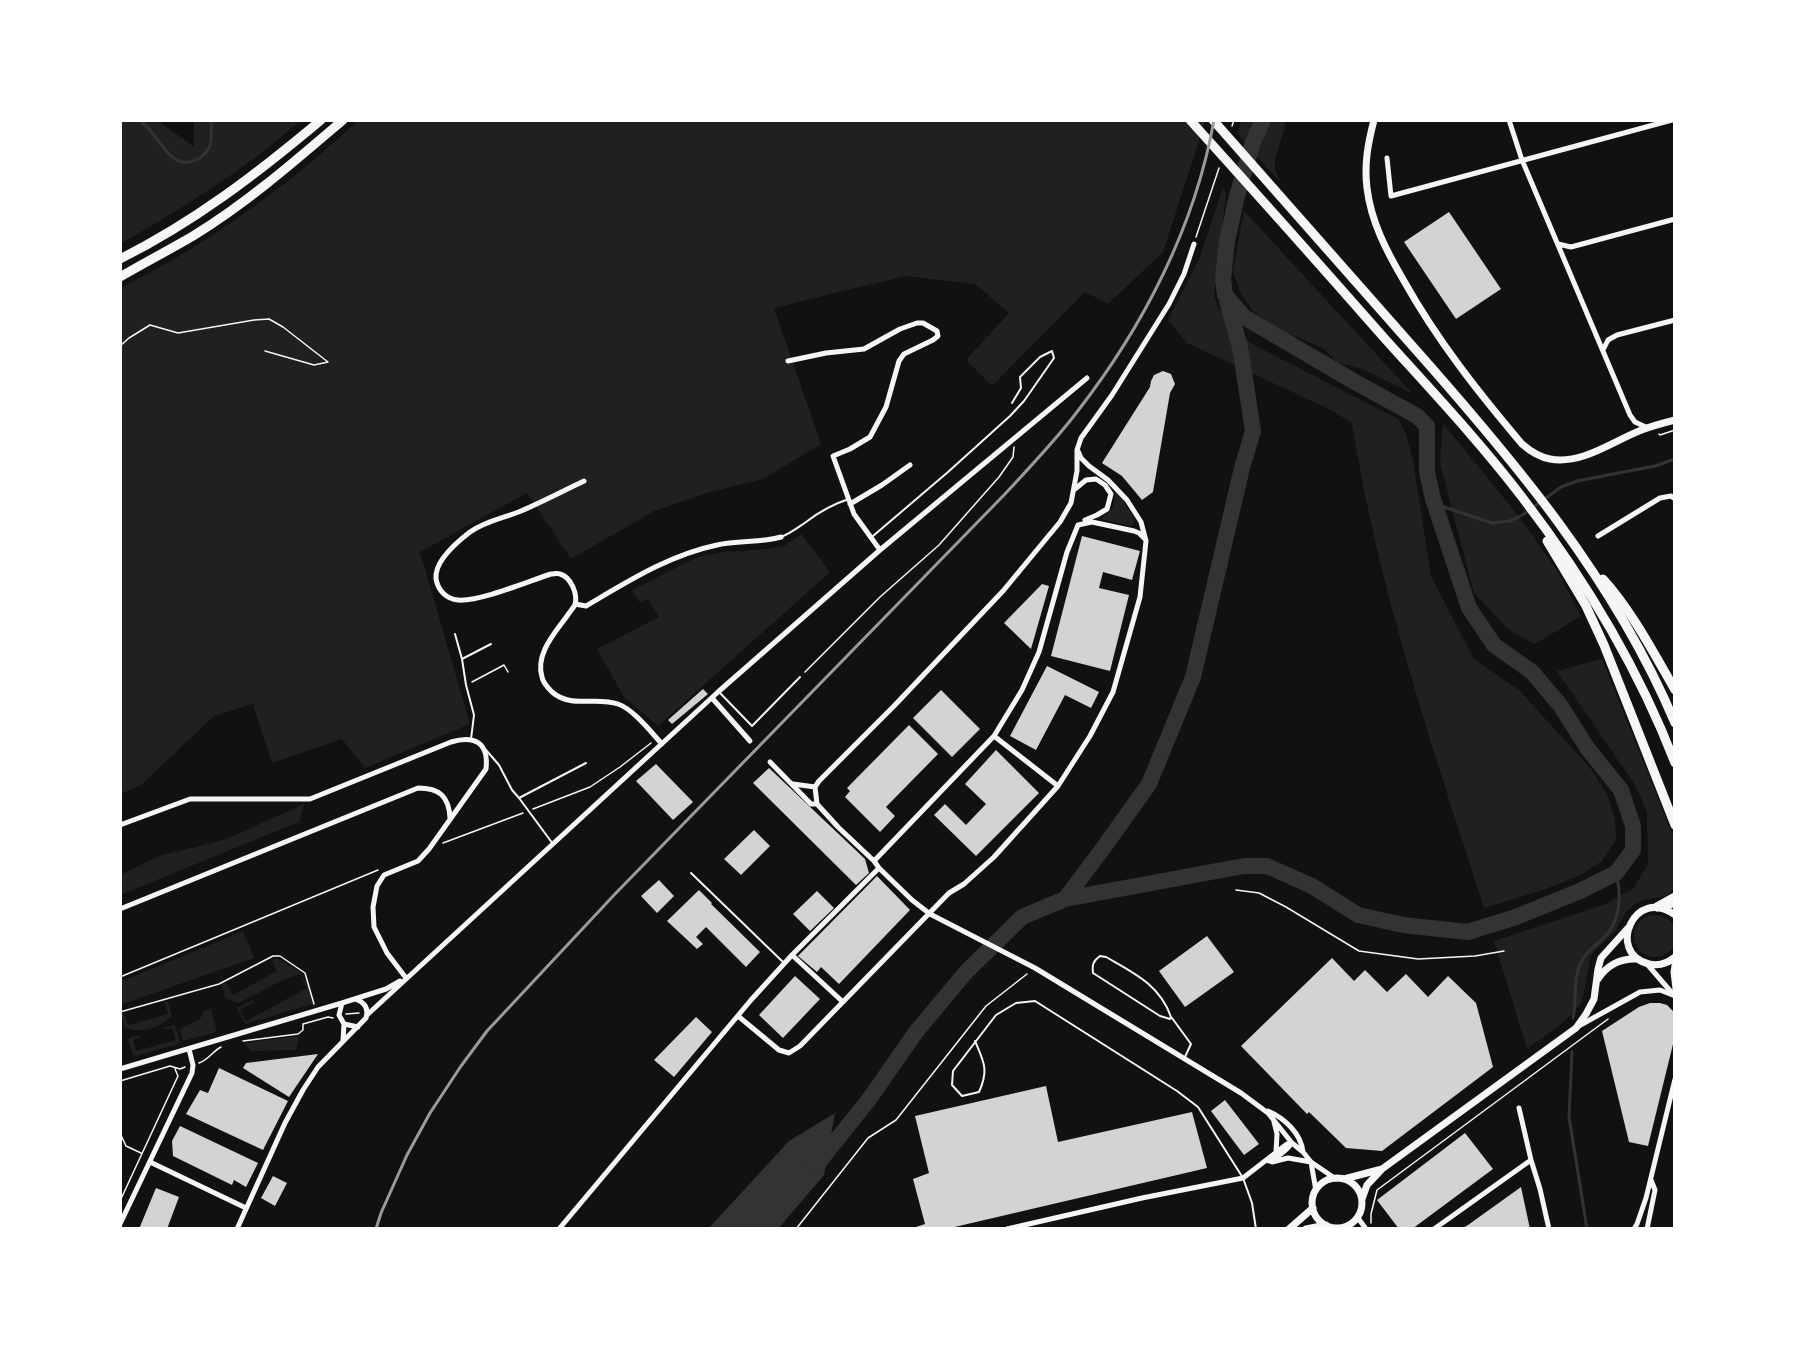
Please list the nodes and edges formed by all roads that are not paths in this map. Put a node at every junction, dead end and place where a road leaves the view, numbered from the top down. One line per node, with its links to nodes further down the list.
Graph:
1 (321, 120): 13 (highway)
2 (343, 120): 14 (highway)
3 (1190, 120): 36 (highway)
4 (1213, 120): 38 (highway)
5 (1374, 120): 21 (main road)
6 (1509, 120): 9 (street)
7 (1672, 120): 9 (street)
8 (1387, 158): 9 (street)
9 (1522, 160): 12 (street)
10 (1675, 219): 12 (street)
11 (1194, 244): 22 (street)
12 (1558, 244): 16 (street)
13 (120, 259)
14 (120, 277)
15 (1675, 320): 16 (street)
16 (1603, 350): 21 (street)
17 (788, 361): 30 (street)
18 (1087, 378): 37 (street)
19 (1012, 403): 34 (lane)
20 (1675, 420): 21 (main road)
21 (1648, 428)
22 (1077, 450): 24 (street); 25 (street)
23 (910, 465): 30 (street)
24 (1095, 470): 25 (street); 35 (street)
25 (1077, 471): 27 (street); 28 (street)
26 (584, 480): 39 (street)
27 (1086, 480): 28 (street); 31 (street)
28 (1074, 490): 58 (street)
29 (1675, 499): 32 (street)
30 (850, 502): 33 (lane); 34 (street)
31 (1078, 525): 35 (street); 48 (street)
32 (1598, 536)
33 (781, 537): 39 (street)
34 (871, 537): 37 (street)
35 (1146, 541): 57 (street)
36 (1551, 541): 55 (highway); 63 (highway)
37 (880, 550): 45 (street)
38 (1584, 559): 44 (highway); 47 (highway)
39 (575, 604): 51 (street)
40 (455, 634): 42 (lane)
41 (491, 644): 42 (lane)
42 (462, 659): 49 (lane)
43 (800, 677): 45 (lane)
44 (1675, 690)
45 (718, 692): 46 (street)
46 (712, 698): 50 (street); 51 (street)
47 (1675, 723)
48 (994, 736): 57 (street); 65 (street)
49 (471, 740): 52 (street); 62 (street)
50 (750, 741)
51 (662, 744): 64 (street)
52 (484, 748): 59 (lane); 61 (street)
53 (770, 762): 56 (street)
54 (586, 763): 59 (lane)
55 (1675, 763)
56 (793, 784): 58 (street); 60 (street)
57 (1058, 786): 72 (street)
58 (815, 787): 60 (street)
59 (519, 798): 64 (lane)
60 (818, 804): 65 (street)
61 (450, 818): 71 (street); 80 (street)
62 (120, 825)
63 (1675, 825)
64 (553, 843): 80 (street)
65 (874, 861): 66 (street)
66 (879, 868): 72 (street); 75 (street)
67 (691, 873): 79 (lane)
68 (1675, 897): 70 (highway)
69 (1675, 903): 70 (main road)
70 (1659, 908): 73 (main road); 74 (main road)
71 (120, 909)
72 (930, 914): 84 (street); 97 (street)
73 (1675, 915)
74 (1628, 928): 77 (main road); 81 (main road)
75 (792, 956): 79 (street); 84 (street)
76 (1675, 958): 78 (main road); 82 (street)
77 (1638, 959): 78 (main road); 81 (main road)
78 (1645, 963): 82 (street)
79 (784, 964): 89 (street)
80 (406, 978): 83 (street); 87 (street)
81 (1597, 982): 93 (main road)
82 (1675, 993): 93 (street)
83 (355, 999): 85 (street); 87 (street)
84 (843, 1002): 89 (street)
85 (342, 1003): 86 (street); 88 (street)
86 (324, 1009): 88 (street); 96 (street)
87 (367, 1015): 92 (street)
88 (340, 1016): 91 (street)
89 (738, 1016): 125 (street)
90 (1171, 1017): 90 (lane); 97 (lane)
91 (344, 1024): 92 (street); 94 (street)
92 (358, 1027): 94 (street)
93 (1576, 1028): 111 (main road)
94 (343, 1041): 117 (street)
95 (975, 1041): 95 (lane); 112 (lane)
96 (189, 1049): 98 (street); 108 (street)
97 (1184, 1059): 101 (street)
98 (120, 1069)
99 (1675, 1079): 113 (street)
100 (1519, 1108): 107 (street)
101 (1263, 1109): 102 (street); 103 (street)
102 (1274, 1120): 104 (street); 105 (street)
103 (1292, 1129): 104 (street); 106 (street)
104 (1292, 1143): 105 (street); 106 (street); 109 (street)
105 (1276, 1152): 109 (street)
106 (1304, 1152): 110 (street)
107 (1531, 1160): 130 (street); 131 (street)
108 (150, 1162): 117 (street); 120 (street)
109 (1264, 1162): 110 (street); 112 (street)
110 (1311, 1162): 114 (street); 115 (street)
111 (1382, 1169): 114 (main road); 116 (main road)
112 (1243, 1178): 126 (street); 127 (lane)
113 (1650, 1178): 132 (street); 133 (street)
114 (1340, 1179): 115 (main road); 116 (main road)
115 (1316, 1191): 118 (main road)
116 (1362, 1199): 119 (main road)
117 (246, 1208): 124 (street)
118 (1313, 1208): 121 (main road); 128 (main road)
119 (1358, 1218): 122 (street); 123 (main road)
120 (120, 1224)
121 (1326, 1225): 123 (main road); 129 (main road)
122 (1368, 1227)
123 (1347, 1228)
124 (237, 1229)
125 (559, 1229)
126 (1007, 1229)
127 (1256, 1229)
128 (1289, 1229)
129 (1306, 1229)
130 (1434, 1229)
131 (1549, 1229)
132 (1634, 1229)
133 (1647, 1229)

